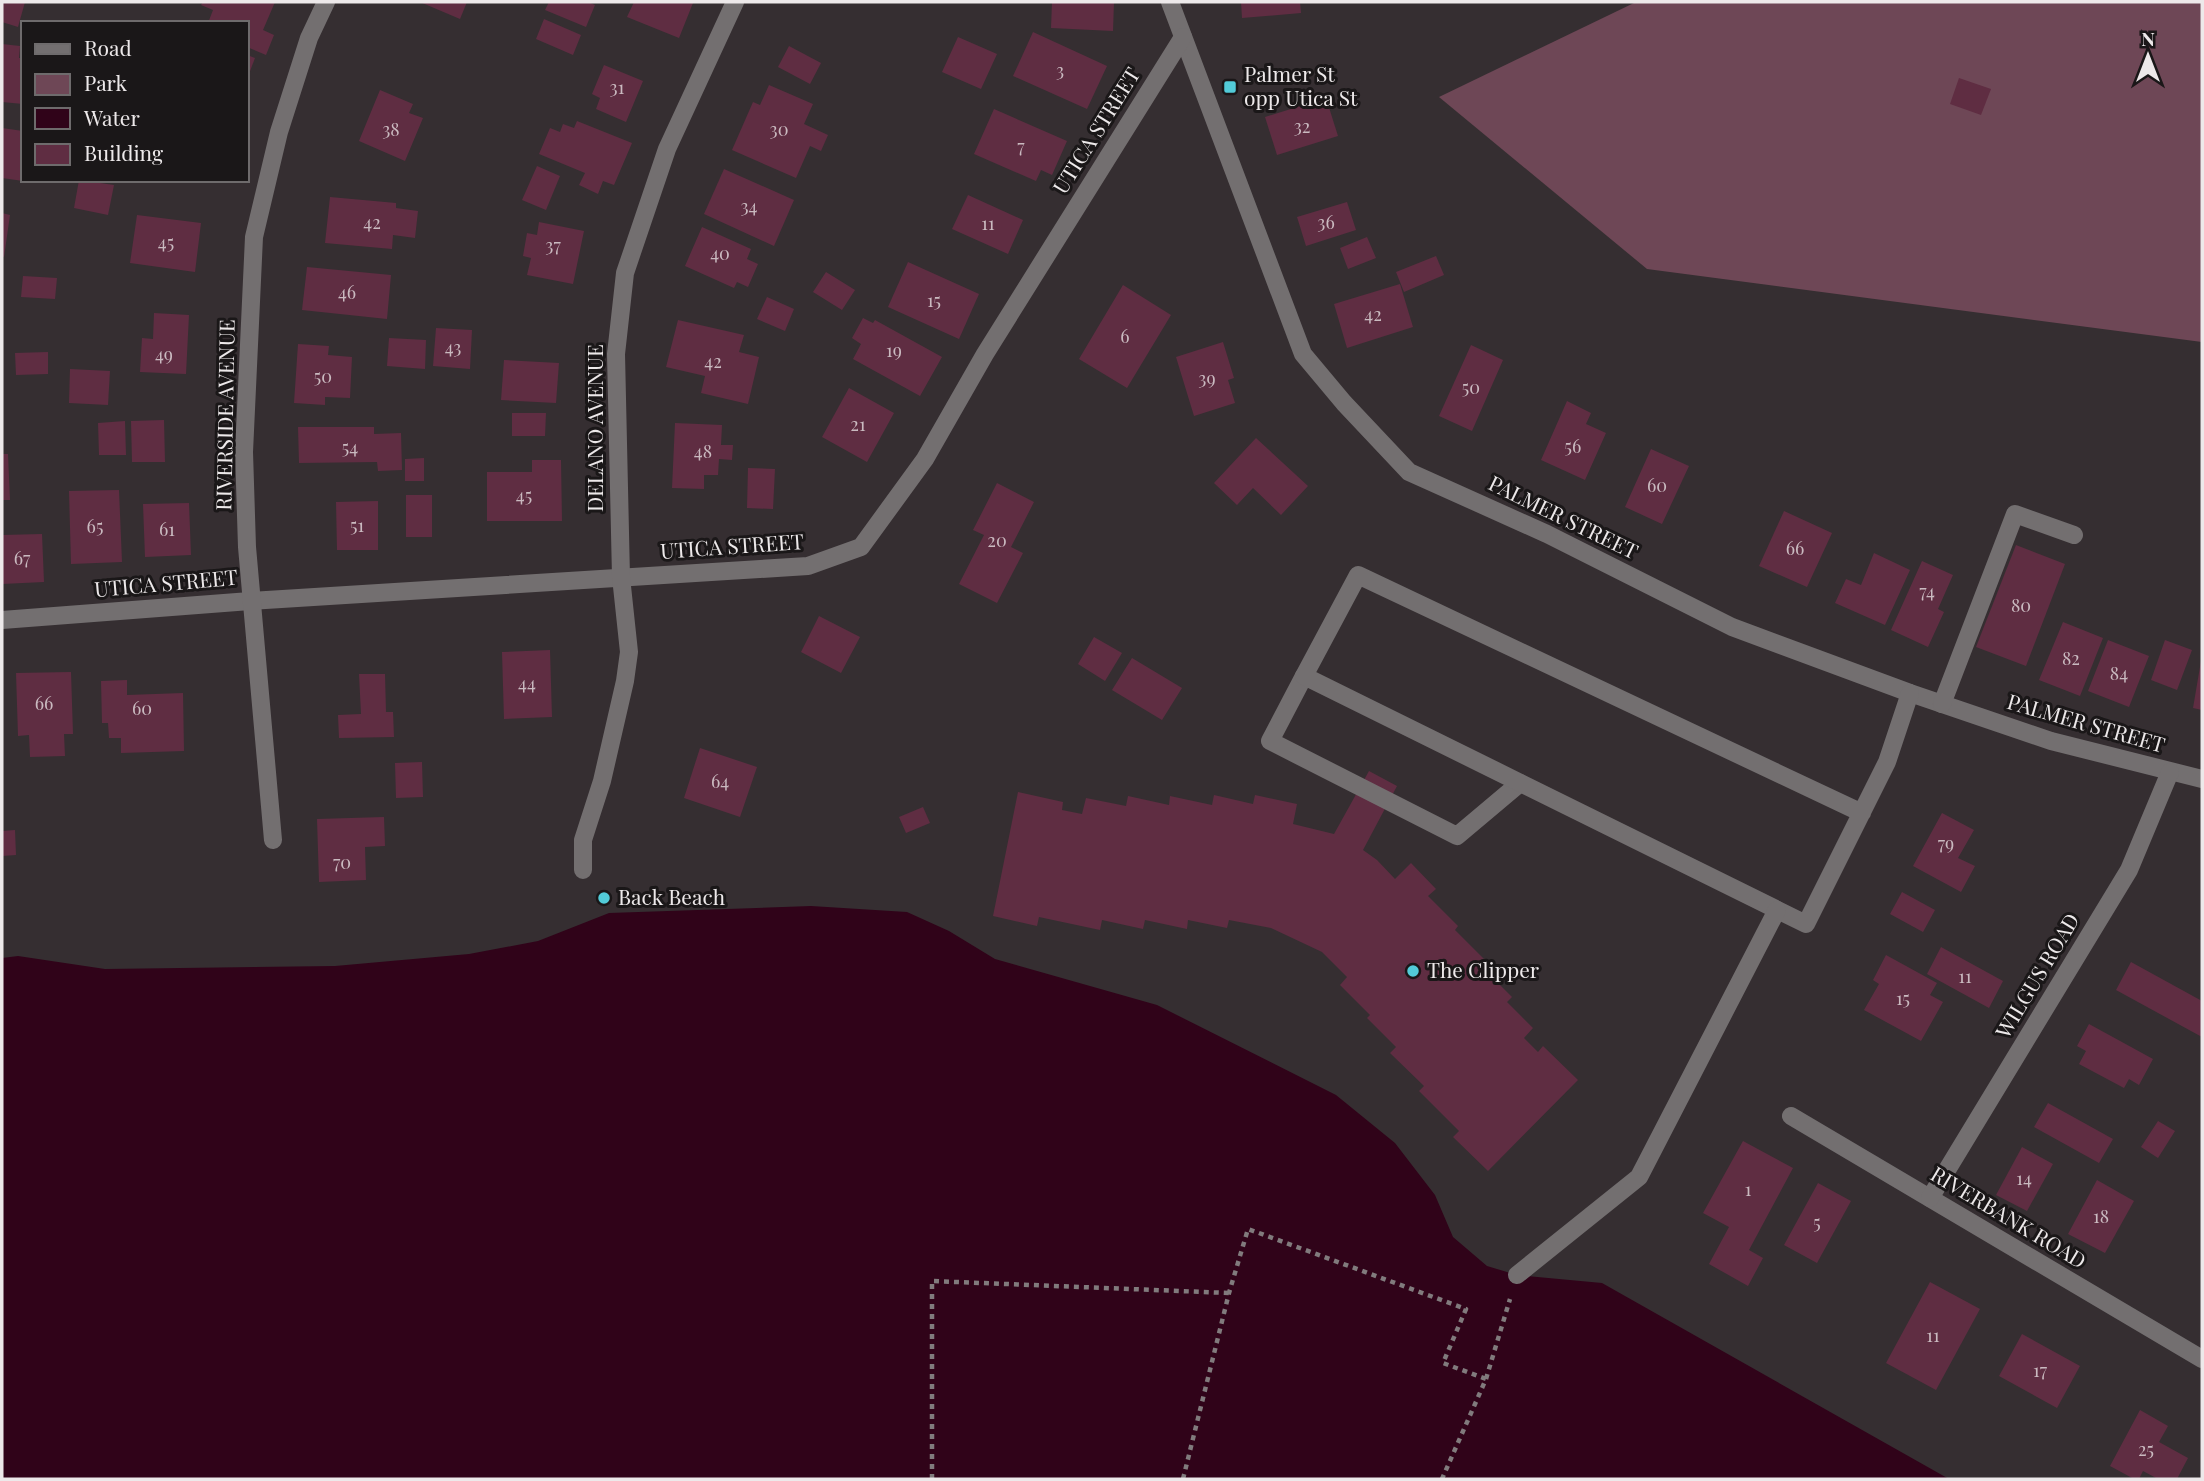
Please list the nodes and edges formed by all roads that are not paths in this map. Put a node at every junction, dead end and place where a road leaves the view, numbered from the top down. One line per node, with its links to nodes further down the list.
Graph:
1 (326, 2): 7 (street, RIVERSIDE AVENUE)
2 (735, 2): 6 (street, DELANO AVENUE)
3 (1170, 2): 4 (street, PALMER STREET)
4 (1183, 37): 6 (street, UTICA STREET); 10 (street, PALMER STREET)
5 (2074, 536): 11 (street)
6 (621, 577): 7 (street, UTICA STREET); 17 (street, DELANO AVENUE)
7 (250, 601): 8 (street, UTICA STREET); 16 (street, RIVERSIDE AVENUE)
8 (2, 620)
9 (1304, 676): 14 (street); 14 (street); 15 (street)
10 (1910, 693): 11 (street, PALMER STREET); 15 (street)
11 (1942, 704): 12 (street, PALMER STREET)
12 (2170, 772): 13 (street, PALMER STREET); 20 (street, WILGUS ROAD)
13 (2202, 779)
14 (1520, 783): 18 (street)
15 (1862, 813): 18 (street)
16 (273, 840)
17 (583, 870)
18 (1777, 910): 21 (street)
19 (1791, 1116): 20 (street, RIVERBANK ROAD)
20 (1930, 1198): 22 (street, RIVERBANK ROAD)
21 (1517, 1275)
22 (2202, 1359)

